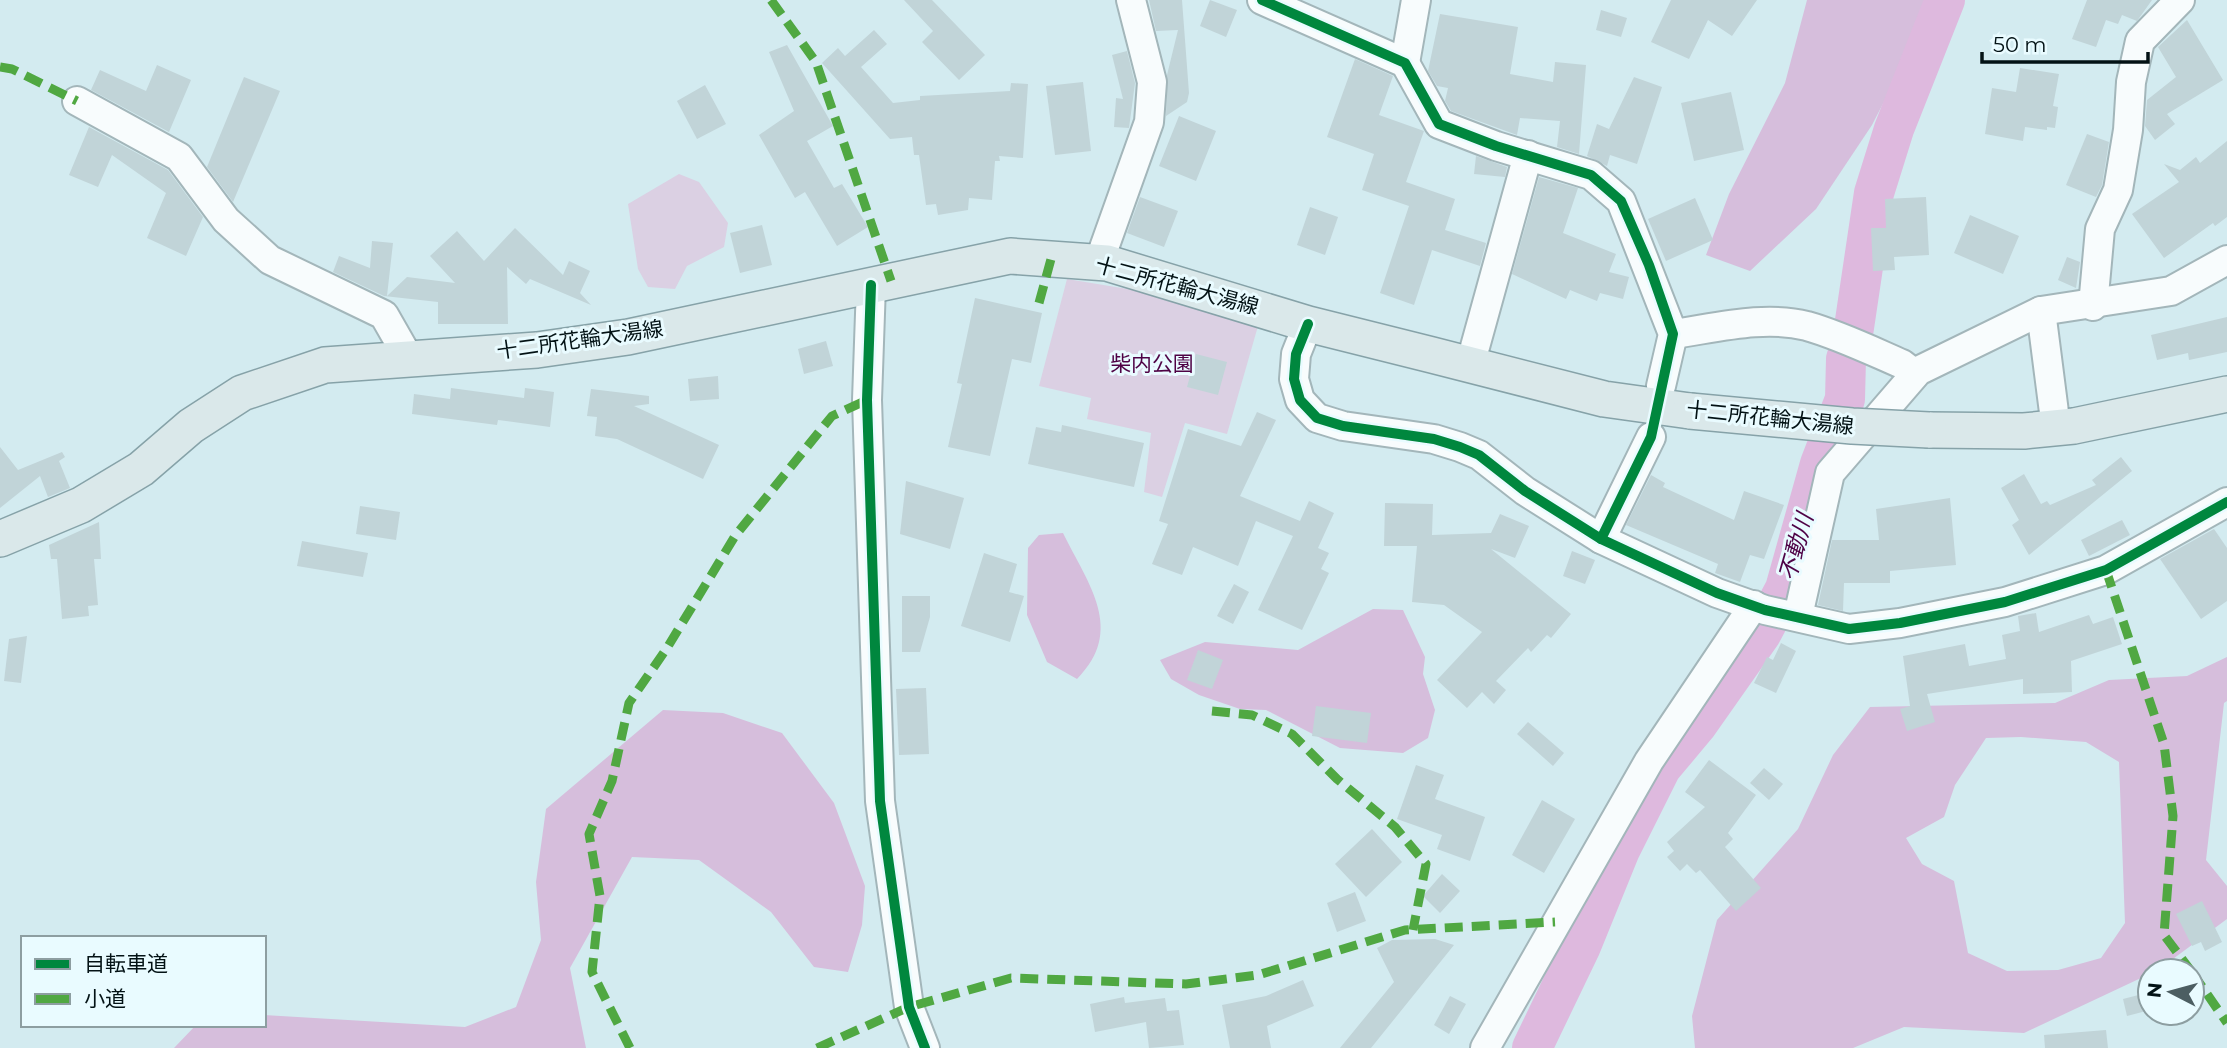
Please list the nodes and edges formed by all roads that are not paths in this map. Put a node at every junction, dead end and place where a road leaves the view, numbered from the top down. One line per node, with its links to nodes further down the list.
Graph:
1 (1131, 0): 9 (street)
2 (1262, 0): 5 (street)
3 (1416, 0): 5 (street)
4 (2180, 0): 11 (street)
5 (1405, 63): 7 (street)
6 (77, 100): 15 (street)
7 (1528, 155): 14 (street); 16 (street)
8 (2227, 260): 11 (street)
9 (1099, 262): 10 (main road, 十二所花輪大湯線); 13 (main road, 十二所花輪大湯線)
10 (871, 285): 15 (main road, 十二所花輪大湯線); 26 (street)
11 (2093, 306): 12 (street)
12 (2041, 311): 17 (street); 20 (street)
13 (1308, 324): 16 (main road, 十二所花輪大湯線); 24 (street)
14 (1673, 334): 17 (street); 18 (street)
15 (408, 357): 23 (main road, 十二所花輪大湯線)
16 (1470, 365): 20 (main road, 十二所花輪大湯線, bridge)
17 (1915, 373): 25 (street)
18 (1661, 386)
19 (2227, 394): 20 (main road, 十二所花輪大湯線)
20 (2056, 428)
21 (1651, 437): 24 (street)
22 (2227, 502): 25 (street)
23 (0, 539)
24 (1601, 539): 25 (street)
25 (1776, 611): 27 (street)
26 (925, 1048)
27 (1485, 1048)

